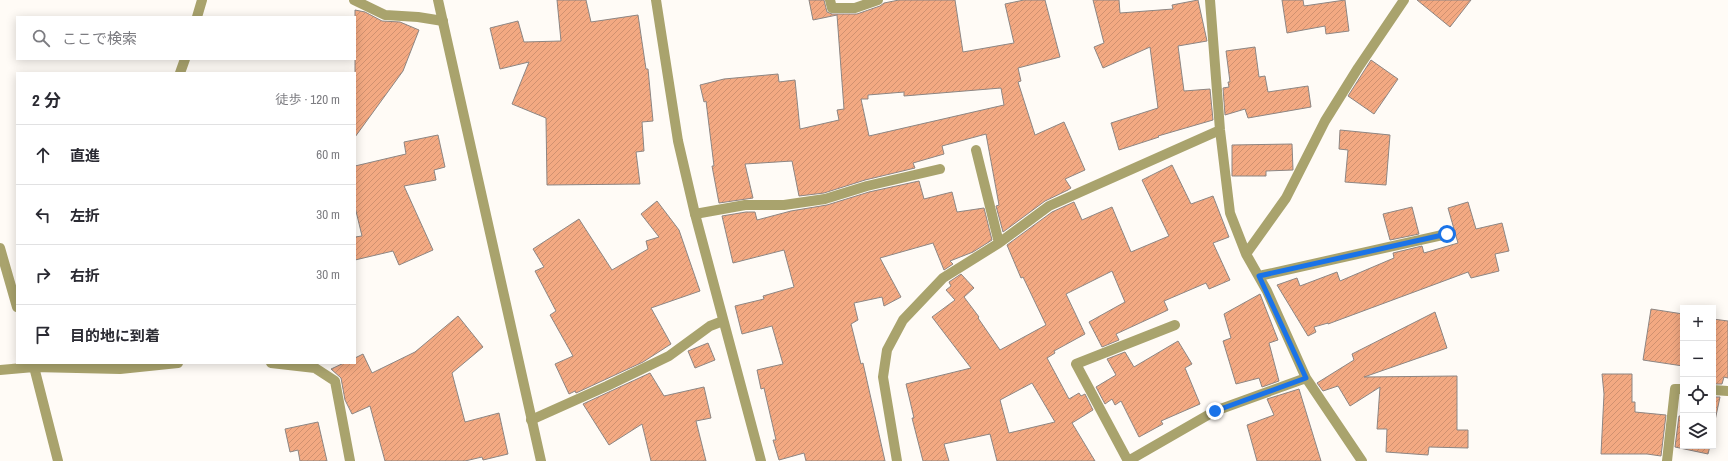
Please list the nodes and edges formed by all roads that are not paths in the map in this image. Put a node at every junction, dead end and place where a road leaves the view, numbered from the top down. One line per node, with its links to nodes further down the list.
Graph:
1 (202, 0): 9 (street)
2 (354, 0): 10 (street)
3 (438, 0): 10 (street)
4 (656, 0): 16 (street)
5 (830, 0): 6 (street)
6 (878, 0)
7 (1210, 0): 13 (street)
8 (1404, 0): 20 (street)
9 (197, 16)
10 (443, 21): 33 (street)
11 (185, 60): 12 (street)
12 (180, 72)
13 (1220, 130): 18 (street); 20 (street)
14 (976, 150): 18 (street)
15 (940, 169): 16 (street)
16 (695, 214): 23 (street)
17 (1447, 234): 21 (street)
18 (999, 243): 38 (street)
19 (0, 248): 22 (street)
20 (1246, 254): 21 (street)
21 (1259, 276): 29 (street)
22 (16, 304)
23 (723, 321): 33 (street); 37 (street)
24 (1175, 325): 29 (street)
25 (168, 364): 27 (street)
26 (279, 364): 35 (street)
27 (34, 365): 28 (street); 34 (street)
28 (0, 370)
29 (1306, 378): 39 (street)
30 (1680, 389): 40 (street)
31 (1716, 390): 32 (street)
32 (1728, 391)
33 (532, 420): 36 (street)
34 (58, 461)
35 (350, 461)
36 (541, 461)
37 (761, 461)
38 (897, 461)
39 (1362, 461)
40 (1666, 461)

